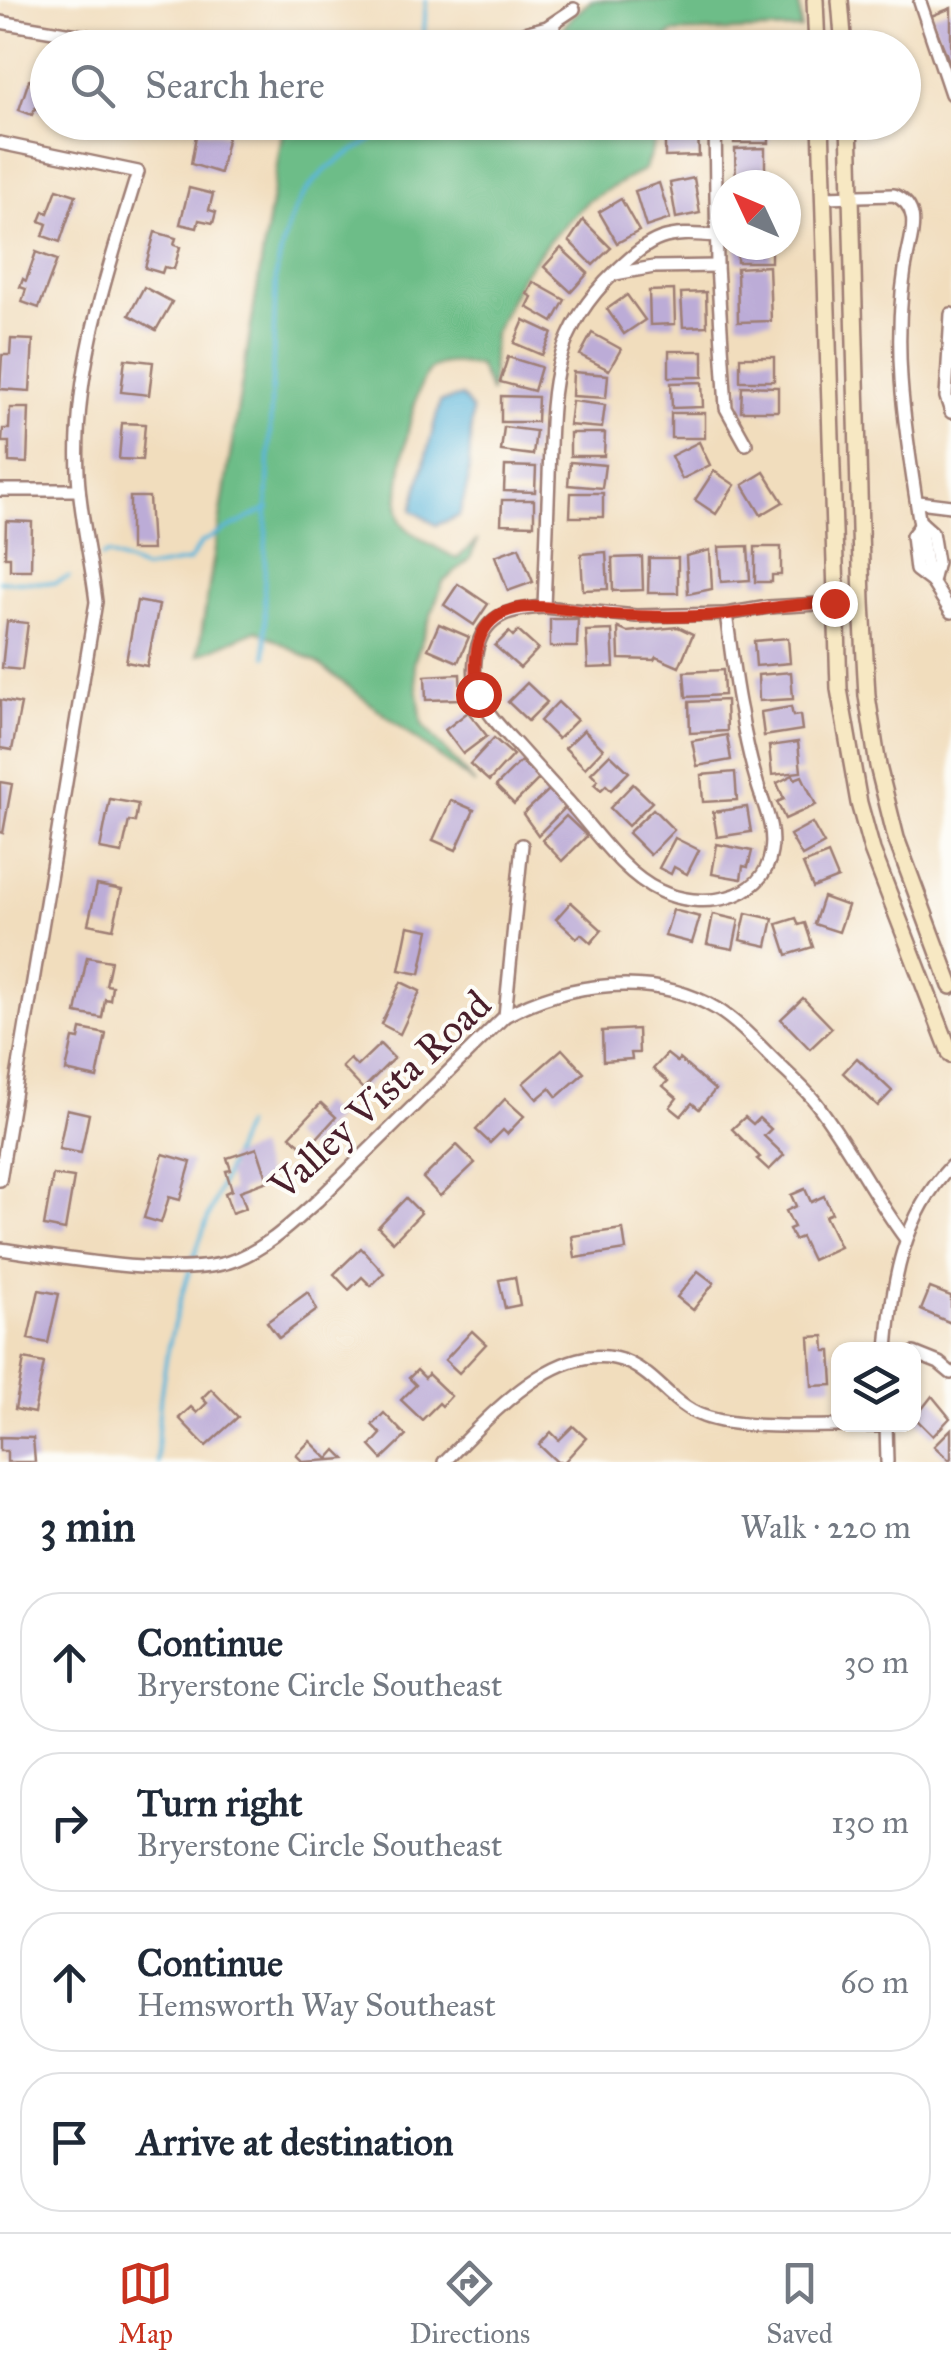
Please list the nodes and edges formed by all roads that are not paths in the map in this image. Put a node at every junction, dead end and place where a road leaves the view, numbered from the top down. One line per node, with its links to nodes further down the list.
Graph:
1 (815, 0): 9 (street)
2 (840, 0): 10 (street)
3 (920, 2): 11 (street)
4 (579, 4): 7 (street); 8 (street)
5 (0, 22): 6 (street)
6 (48, 30)
7 (535, 30)
8 (551, 30)
9 (816, 30)
10 (842, 30)
11 (951, 94)
12 (715, 140): 16 (street)
13 (822, 140): 18 (street)
14 (849, 140): 17 (street)
15 (0, 142): 27 (street)
16 (716, 170)
17 (850, 196): 18 (street); 28 (street); 37 (street)
18 (824, 197): 32 (street)
19 (711, 236): 22 (street)
20 (717, 260): 21 (street)
21 (717, 266): 22 (street); 25 (street)
22 (612, 276): 33 (street)
23 (951, 314): 24 (street)
24 (951, 412)
25 (746, 444)
26 (0, 490): 27 (street)
27 (80, 490): 41 (street)
28 (918, 502): 29 (street); 30 (street)
29 (951, 506)
30 (922, 524): 31 (street); 31 (street)
31 (932, 582): 34 (street)
32 (834, 603): 35 (street); 39 (street)
33 (544, 606): 35 (street); 35 (street)
34 (951, 612)
35 (726, 614)
36 (522, 844): 38 (street)
37 (951, 986)
38 (505, 1016): 42 (street, Valley Vista Road); 43 (street, Valley Vista Road)
39 (951, 1055)
40 (951, 1166): 42 (street)
41 (0, 1180)
42 (905, 1238): 44 (street)
43 (0, 1249)
44 (888, 1342)
45 (921, 1356): 46 (street)
46 (951, 1373)
47 (831, 1423): 49 (street)
48 (886, 1432): 50 (street)
49 (444, 1462)
50 (886, 1462)

